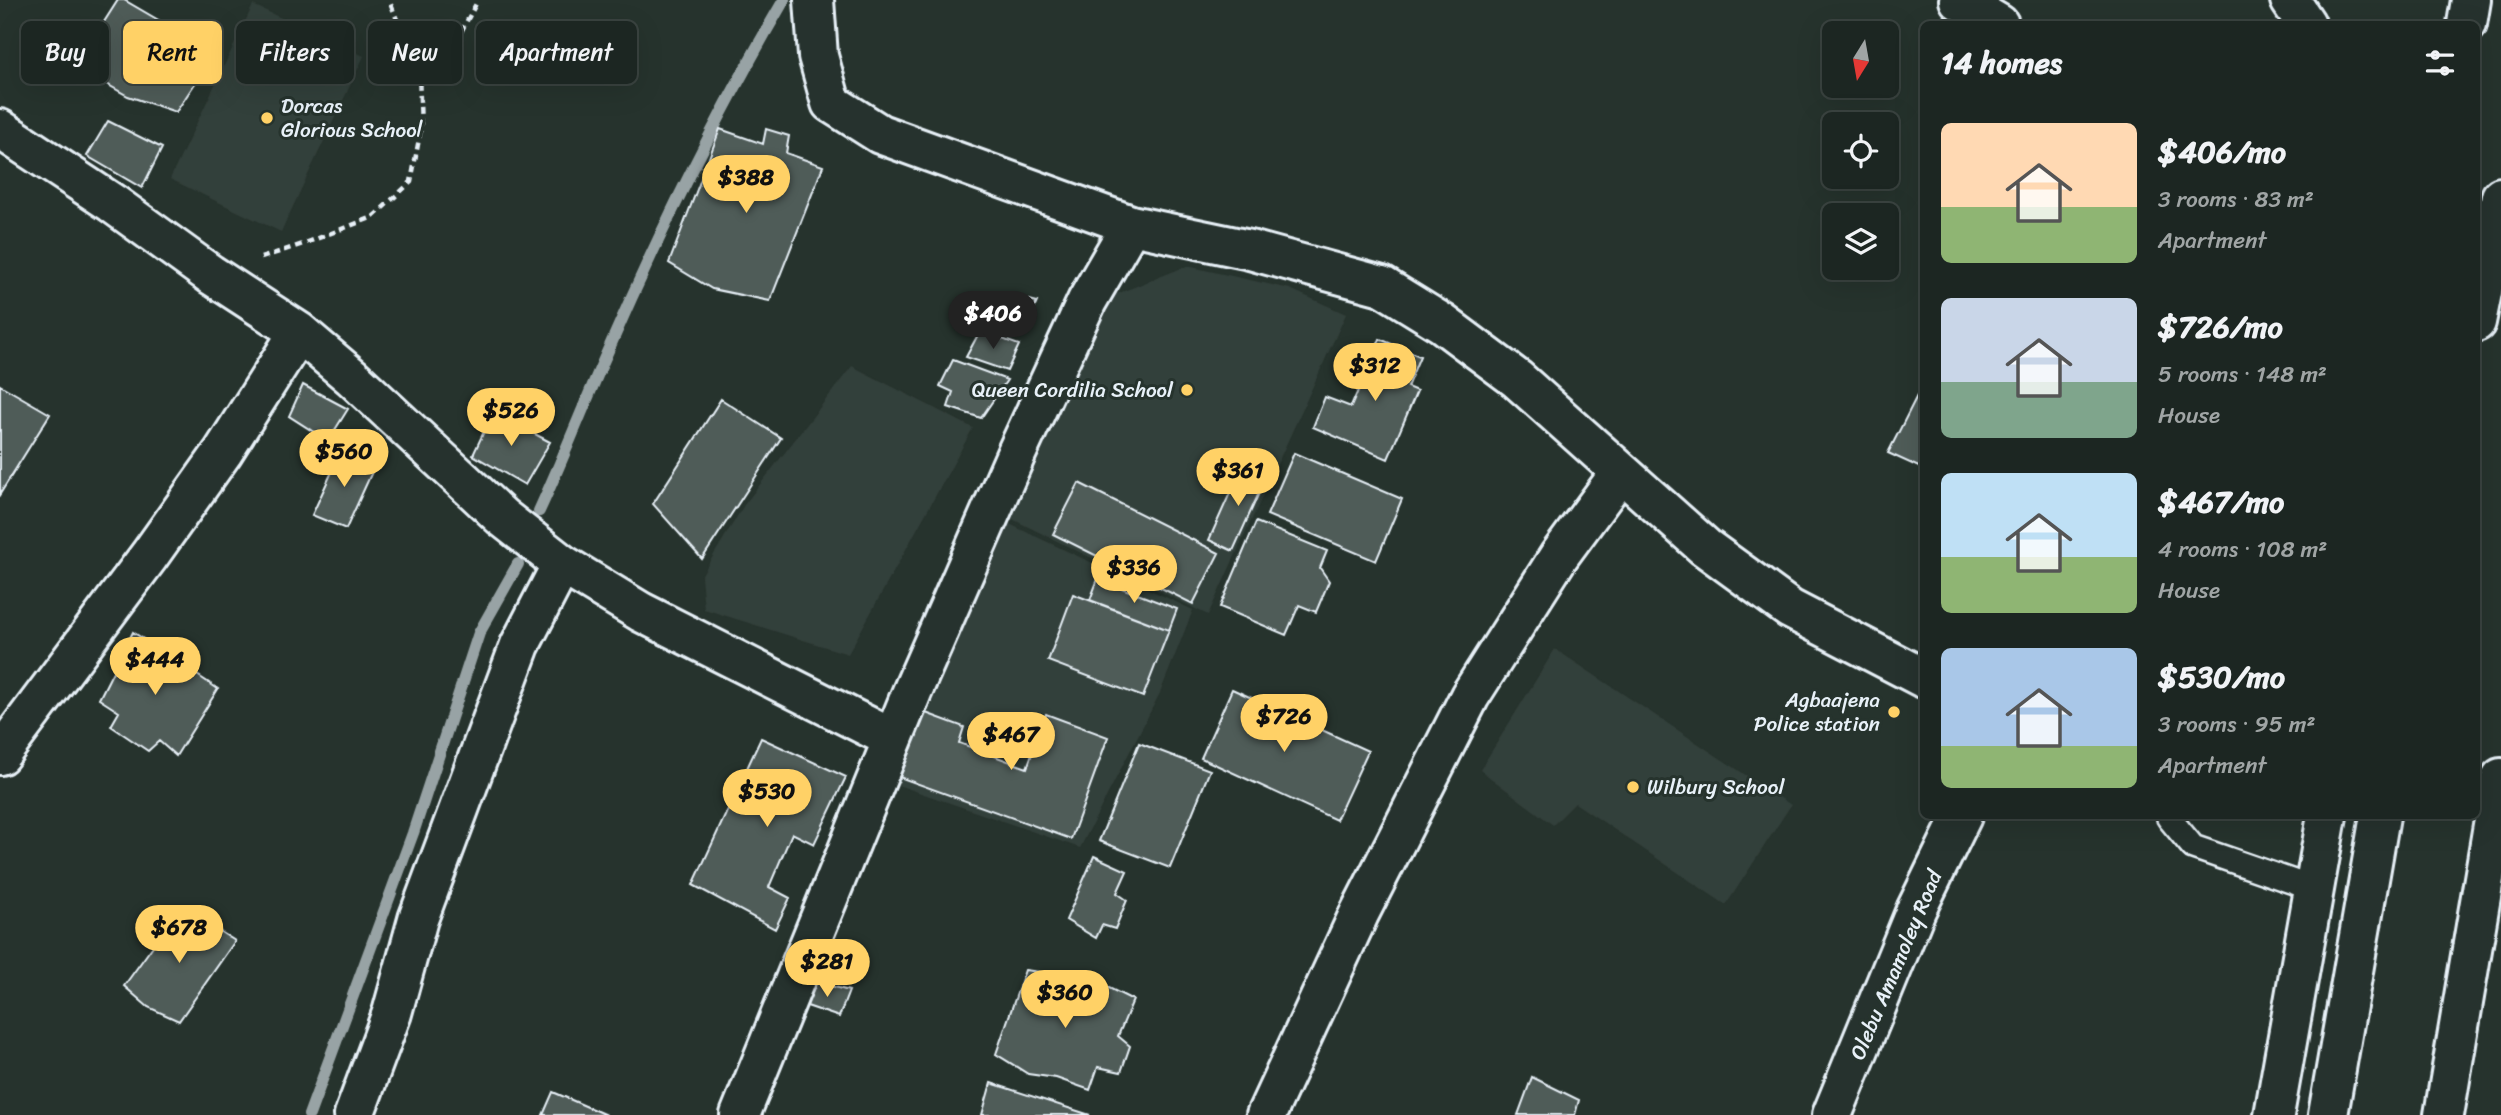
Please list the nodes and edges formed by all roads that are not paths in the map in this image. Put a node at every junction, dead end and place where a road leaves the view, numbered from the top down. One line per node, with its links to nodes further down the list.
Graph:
1 (814, 0): 10 (street)
2 (1959, 0): 5 (street)
3 (2290, 0): 6 (street)
4 (2471, 0): 7 (street)
5 (1994, 21)
6 (2304, 21)
7 (2468, 21)
8 (5, 144): 12 (street)
9 (2501, 197): 11 (street)
10 (1131, 225): 13 (street); 16 (street)
11 (2480, 302)
12 (299, 332): 14 (street); 17 (street)
13 (1620, 473): 15 (street); 26 (street)
14 (562, 564): 16 (street); 24 (street)
15 (1920, 676)
16 (893, 739): 25 (street)
17 (0, 755)
18 (2492, 787): 30 (street)
19 (1961, 819): 27 (street, Olebu Amamoley Road)
20 (2170, 819): 23 (lane)
21 (2326, 819): 23 (street)
22 (2378, 819): 29 (street)
23 (2314, 889): 28 (street)
24 (355, 1115)
25 (740, 1115)
26 (1266, 1115)
27 (1832, 1115)
28 (2274, 1115)
29 (2328, 1115)
30 (2444, 1115)

